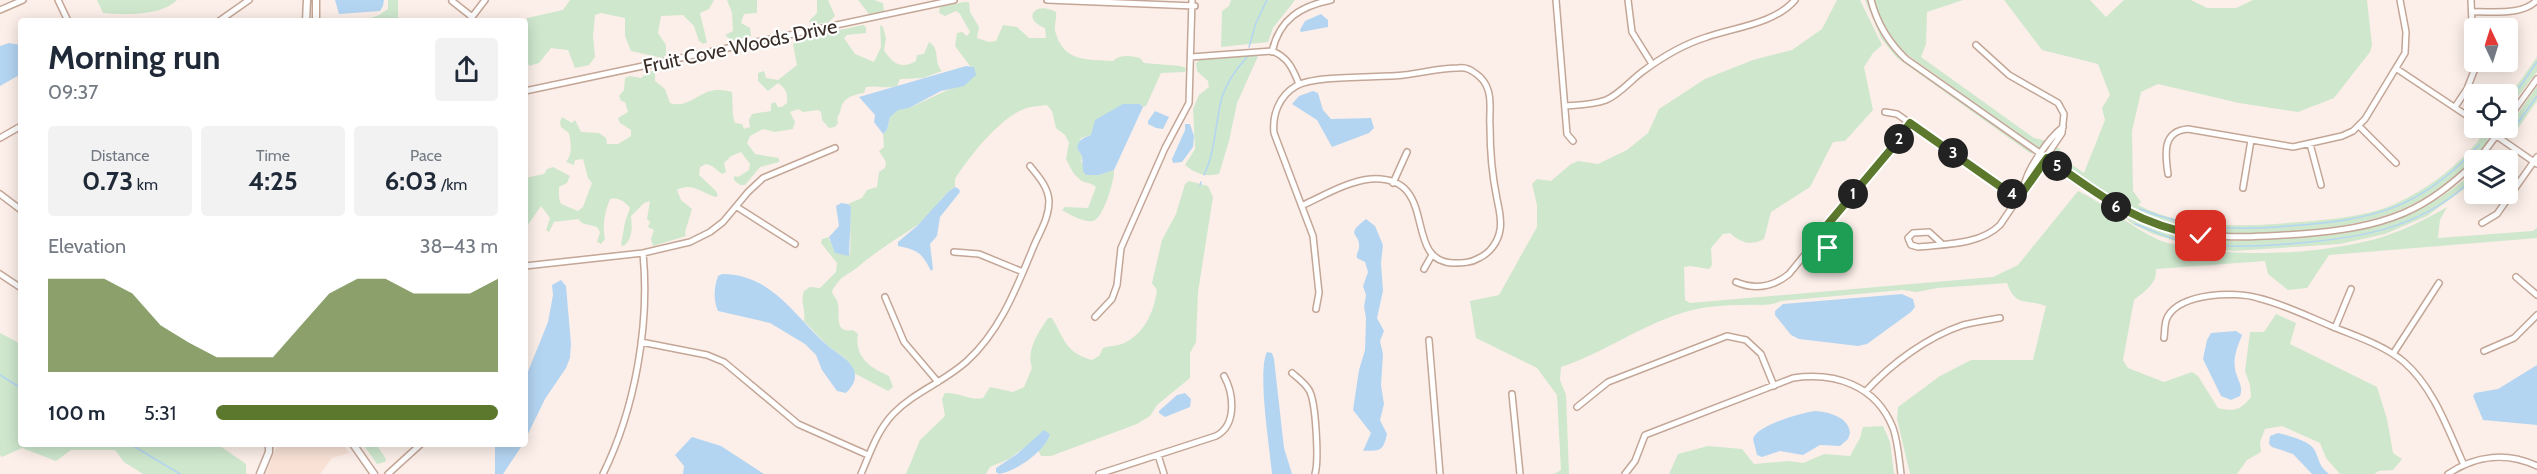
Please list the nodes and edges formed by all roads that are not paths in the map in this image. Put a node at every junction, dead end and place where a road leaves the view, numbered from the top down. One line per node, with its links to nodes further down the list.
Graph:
1 (23, 0): 19 (street)
2 (58, 0): 21 (street)
3 (249, 0): 22 (street)
4 (307, 0): 23 (main road)
5 (316, 0): 24 (main road)
6 (485, 0): 26 (street)
7 (954, 0): 34 (street, Fruit Cove Woods Drive)
8 (1047, 0): 18 (street)
9 (1331, 0): 28 (street)
10 (1556, 0): 36 (street)
11 (1628, 0): 30 (street)
12 (1795, 0): 30 (street)
13 (1871, 0): 53 (street)
14 (2400, 0): 31 (street)
15 (2471, 0): 20 (street)
16 (2537, 0): 20 (street)
17 (452, 1): 25 (street)
18 (1193, 4): 29 (street)
19 (0, 10)
20 (2472, 12): 37 (street)
21 (67, 18)
22 (223, 18)
23 (306, 18)
24 (315, 18)
25 (469, 18)
26 (471, 18)
27 (1976, 45): 42 (street)
28 (1272, 52): 29 (street); 33 (street)
29 (1191, 57): 90 (street)
30 (1652, 64): 36 (street)
31 (2397, 69): 37 (street); 41 (street)
32 (2537, 79): 35 (street)
33 (1299, 84): 66 (street); 76 (street)
34 (528, 90)
35 (2518, 105)
36 (1565, 106): 48 (street)
37 (2455, 107): 39 (street)
38 (1885, 112): 40 (street)
39 (2464, 113)
40 (1910, 123): 65 (street); 70 (street)
41 (2359, 126): 49 (street); 56 (street)
42 (2062, 127): 53 (street); 54 (street)
43 (18, 128): 44 (street)
44 (0, 138)
45 (2495, 138): 51 (street)
46 (2500, 138): 55 (street)
47 (2252, 140): 49 (street); 59 (street); 62 (street)
48 (1573, 141)
49 (2310, 144): 61 (street)
50 (835, 148): 67 (street)
51 (2486, 150)
52 (1407, 152): 60 (street)
53 (2041, 154): 54 (street); 63 (street)
54 (2047, 158): 58 (street); 63 (street)
55 (2536, 161): 69 (street)
56 (2396, 163)
57 (1030, 166): 79 (street)
58 (2464, 172)
59 (2168, 174)
60 (1393, 183): 66 (street); 76 (street)
61 (2321, 185)
62 (2242, 188)
63 (2024, 189): 65 (street)
64 (0, 194): 68 (street)
65 (2018, 199): 71 (street)
66 (1303, 205): 88 (street)
67 (737, 207): 72 (street); 75 (street)
68 (18, 208)
69 (2482, 223)
70 (1817, 237): 73 (street); 73 (street)
71 (1941, 243): 71 (street)
72 (795, 244)
73 (1809, 247): 82 (street)
74 (954, 252): 79 (street)
75 (643, 253): 77 (street); 95 (street)
76 (1432, 255): 78 (street)
77 (528, 266)
78 (1424, 269)
79 (1023, 272): 100 (street)
80 (0, 274): 84 (street)
81 (2516, 277): 86 (street)
82 (1736, 282)
83 (2439, 283): 97 (street)
84 (18, 286)
85 (2351, 289): 92 (street)
86 (2537, 294)
87 (885, 297): 100 (street)
88 (1316, 309)
89 (2537, 315): 96 (street)
90 (1095, 317)
91 (2000, 318): 102 (street)
92 (2335, 328): 93 (street); 97 (street)
93 (2164, 338)
94 (1429, 340): 122 (street)
95 (641, 342): 110 (street); 117 (street)
96 (2484, 351)
97 (2393, 354): 112 (street)
98 (1292, 373): 121 (street)
99 (1224, 376): 111 (street)
100 (938, 382): 110 (street)
101 (1774, 386): 102 (street); 104 (street); 124 (street)
102 (1866, 391): 125 (street)
103 (1512, 394): 123 (street)
104 (1577, 407)
105 (269, 447): 109 (main road)
106 (273, 447): 109 (main road)
107 (355, 447): 115 (main road)
108 (418, 447): 116 (street)
109 (269, 452): 114 (main road)
110 (868, 455): 118 (street)
111 (1158, 455): 119 (street); 120 (street)
112 (2464, 465): 113 (street); 126 (street)
113 (2537, 466)
114 (261, 473)
115 (374, 474)
116 (388, 474)
117 (603, 474)
118 (861, 474)
119 (1100, 474)
120 (1164, 474)
121 (1315, 474)
122 (1440, 474)
123 (1520, 474)
124 (1625, 474)
125 (1901, 474)
126 (2448, 474)

